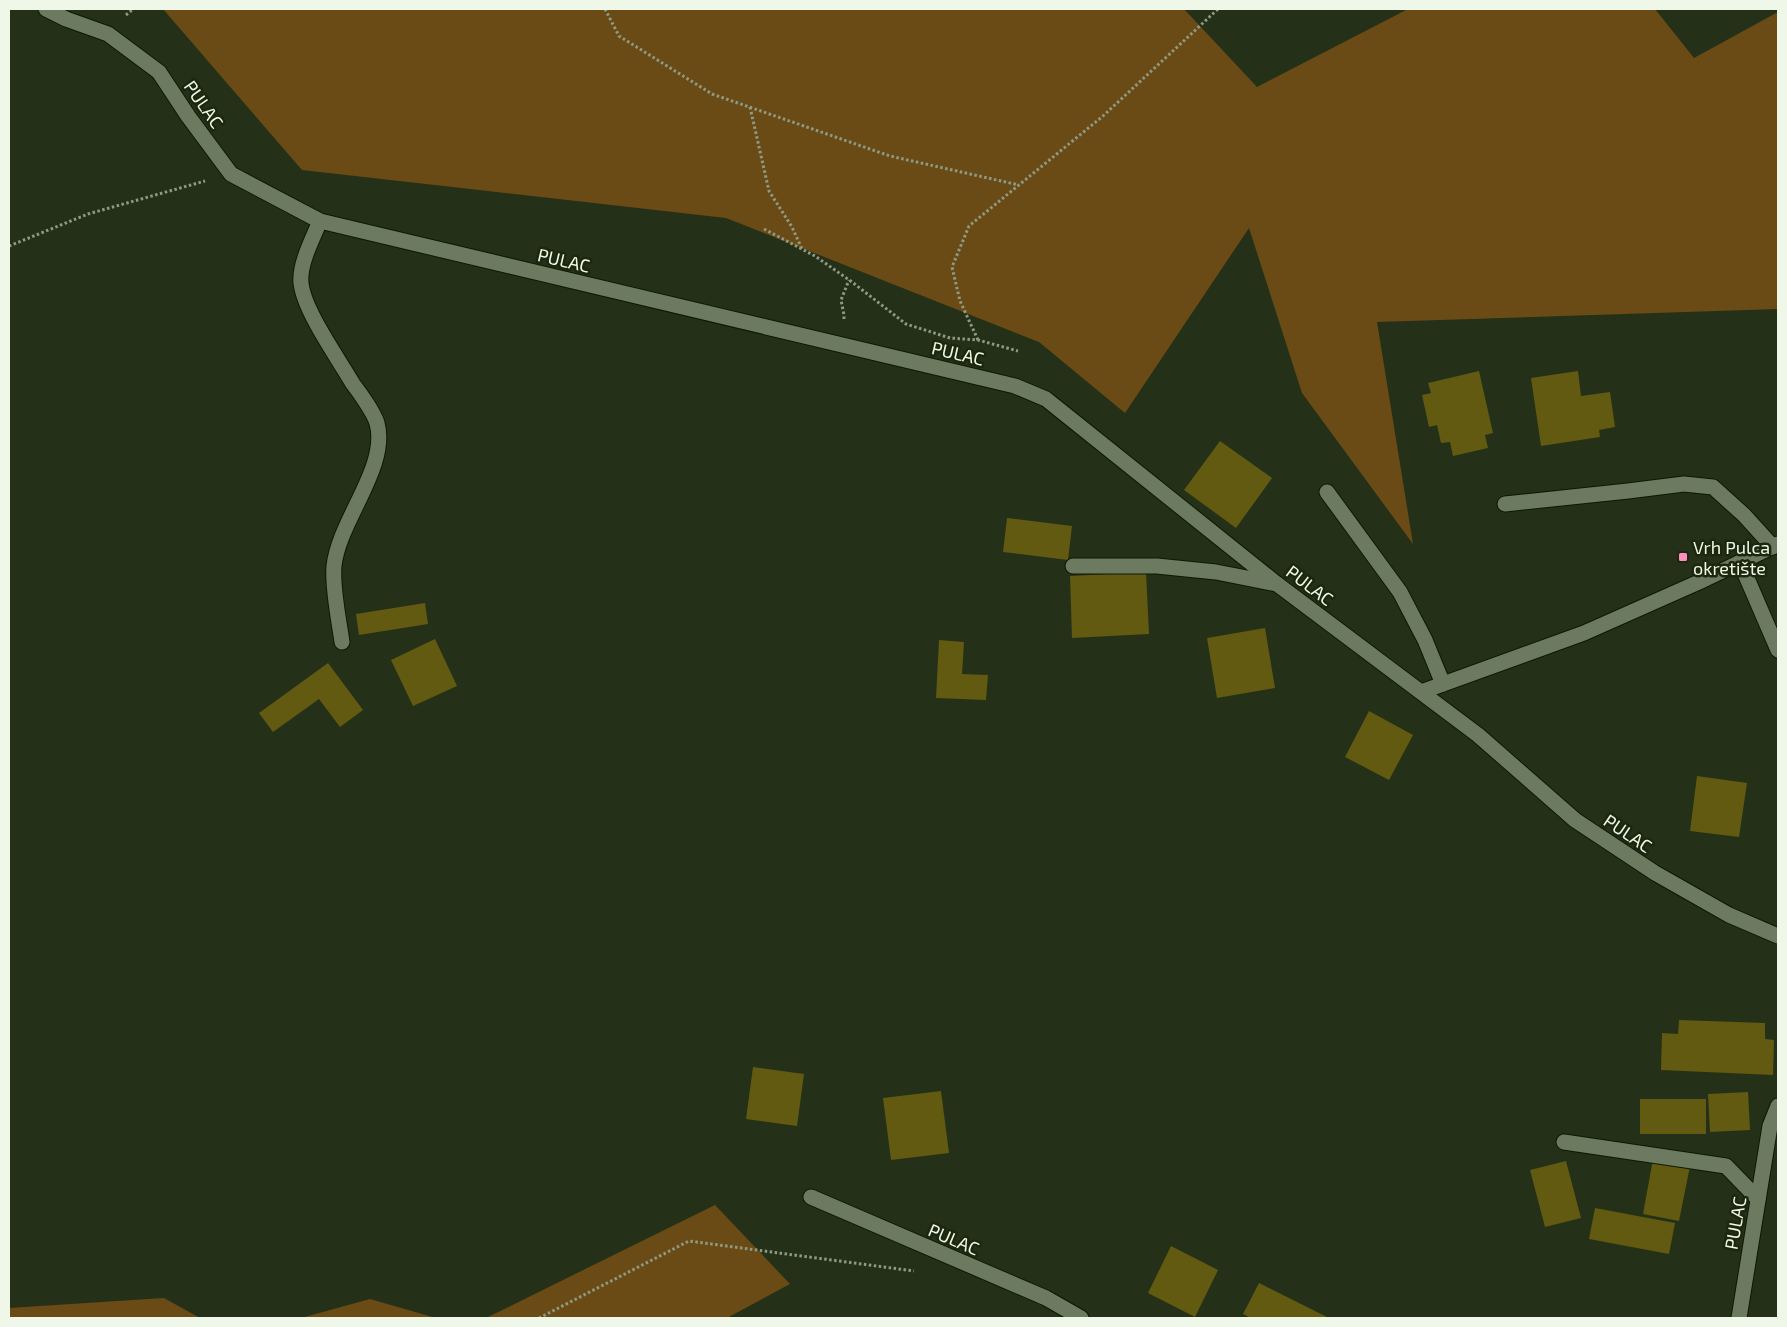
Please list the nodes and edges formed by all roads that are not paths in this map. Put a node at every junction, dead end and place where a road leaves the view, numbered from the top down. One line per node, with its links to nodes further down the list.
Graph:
1 (46, 9): 2 (street, PULAC)
2 (320, 221): 8 (street, PULAC); 9 (street)
3 (1327, 492): 11 (street)
4 (1505, 504): 5 (street)
5 (1775, 546): 6 (street)
6 (1740, 562): 10 (street); 11 (street)
7 (1073, 566): 8 (street)
8 (1277, 584): 12 (street, PULAC)
9 (342, 642)
10 (1778, 650)
11 (1443, 684): 12 (street)
12 (1421, 692): 13 (street, PULAC)
13 (1778, 936)
14 (1778, 1106): 15 (street, PULAC)
15 (1774, 1128): 18 (street, PULAC)
16 (1564, 1142): 18 (street)
17 (811, 1197): 19 (street, PULAC)
18 (1758, 1199): 20 (street, PULAC)
19 (1081, 1318)
20 (1739, 1318)

